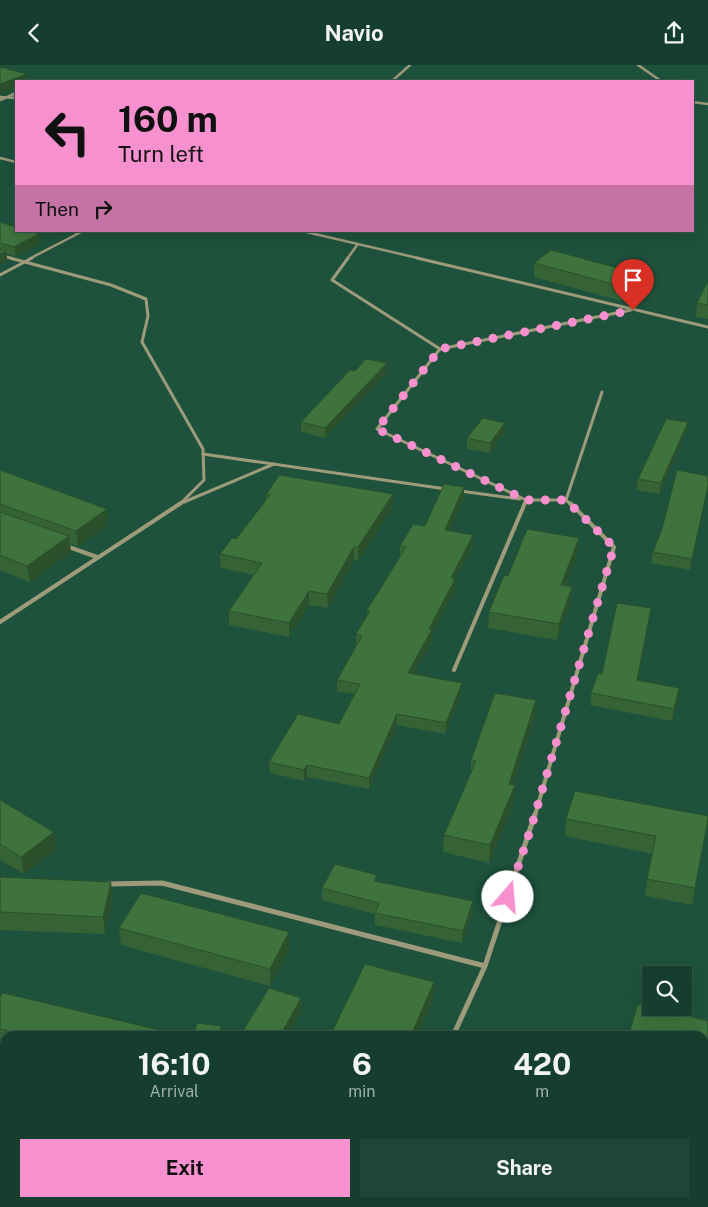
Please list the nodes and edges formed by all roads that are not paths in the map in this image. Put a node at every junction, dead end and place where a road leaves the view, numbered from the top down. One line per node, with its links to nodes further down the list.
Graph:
1 (410, 65): 3 (lane)
2 (638, 65): 4 (lane)
3 (393, 80)
4 (660, 80)
5 (15, 93): 8 (lane)
6 (15, 97): 8 (lane)
7 (0, 98): 8 (lane)
8 (4, 98)
9 (694, 102): 10 (lane)
10 (708, 105)
11 (0, 158): 12 (lane)
12 (15, 162)
13 (81, 232): 17 (lane)
14 (306, 232): 15 (lane)
15 (358, 244): 19 (lane); 21 (lane)
16 (0, 255): 17 (lane)
17 (22, 263): 18 (lane); 23 (lane)
18 (0, 275)
19 (633, 310): 20 (lane); 21 (lane)
20 (708, 327)
21 (440, 349): 27 (lane)
22 (602, 392): 28 (lane)
23 (203, 454): 24 (lane); 29 (lane)
24 (274, 464): 25 (lane); 29 (lane)
25 (448, 489)
26 (458, 491): 27 (lane)
27 (526, 500): 28 (lane); 33 (lane)
28 (566, 500): 35 (lane)
29 (182, 503): 31 (lane)
30 (62, 545): 31 (lane)
31 (97, 557): 32 (lane)
32 (0, 621)
33 (454, 670)
34 (102, 884): 35 (lane)
35 (484, 966): 36 (lane)
36 (455, 1031)

